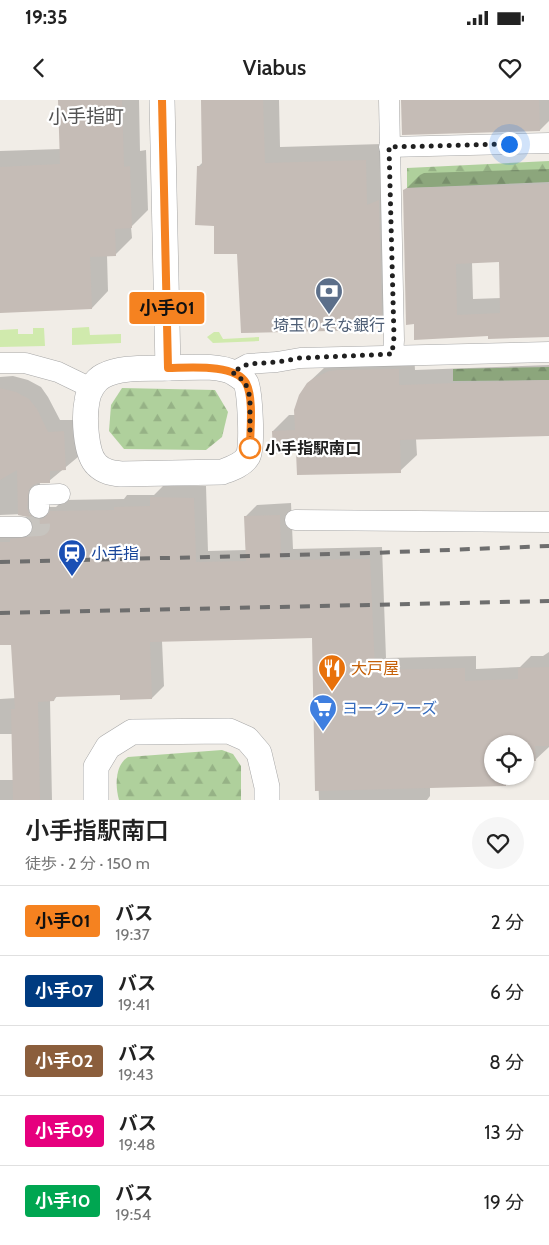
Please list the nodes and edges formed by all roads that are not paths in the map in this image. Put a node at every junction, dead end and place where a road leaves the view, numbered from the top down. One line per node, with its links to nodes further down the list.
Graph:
1 (162, 100): 8 (street)
2 (389, 100): 4 (street)
3 (549, 143): 4 (street)
4 (389, 147): 6 (street)
5 (549, 352): 6 (street)
6 (392, 354): 9 (street)
7 (0, 363): 10 (street)
8 (168, 368): 9 (street); 10 (street)
9 (232, 372): 10 (street)
10 (91, 388)
11 (60, 494): 12 (street)
12 (39, 508)
13 (295, 520): 14 (street)
14 (549, 522)
15 (0, 527): 16 (street)
16 (22, 527)
17 (96, 800): 18 (street)
18 (267, 800)

